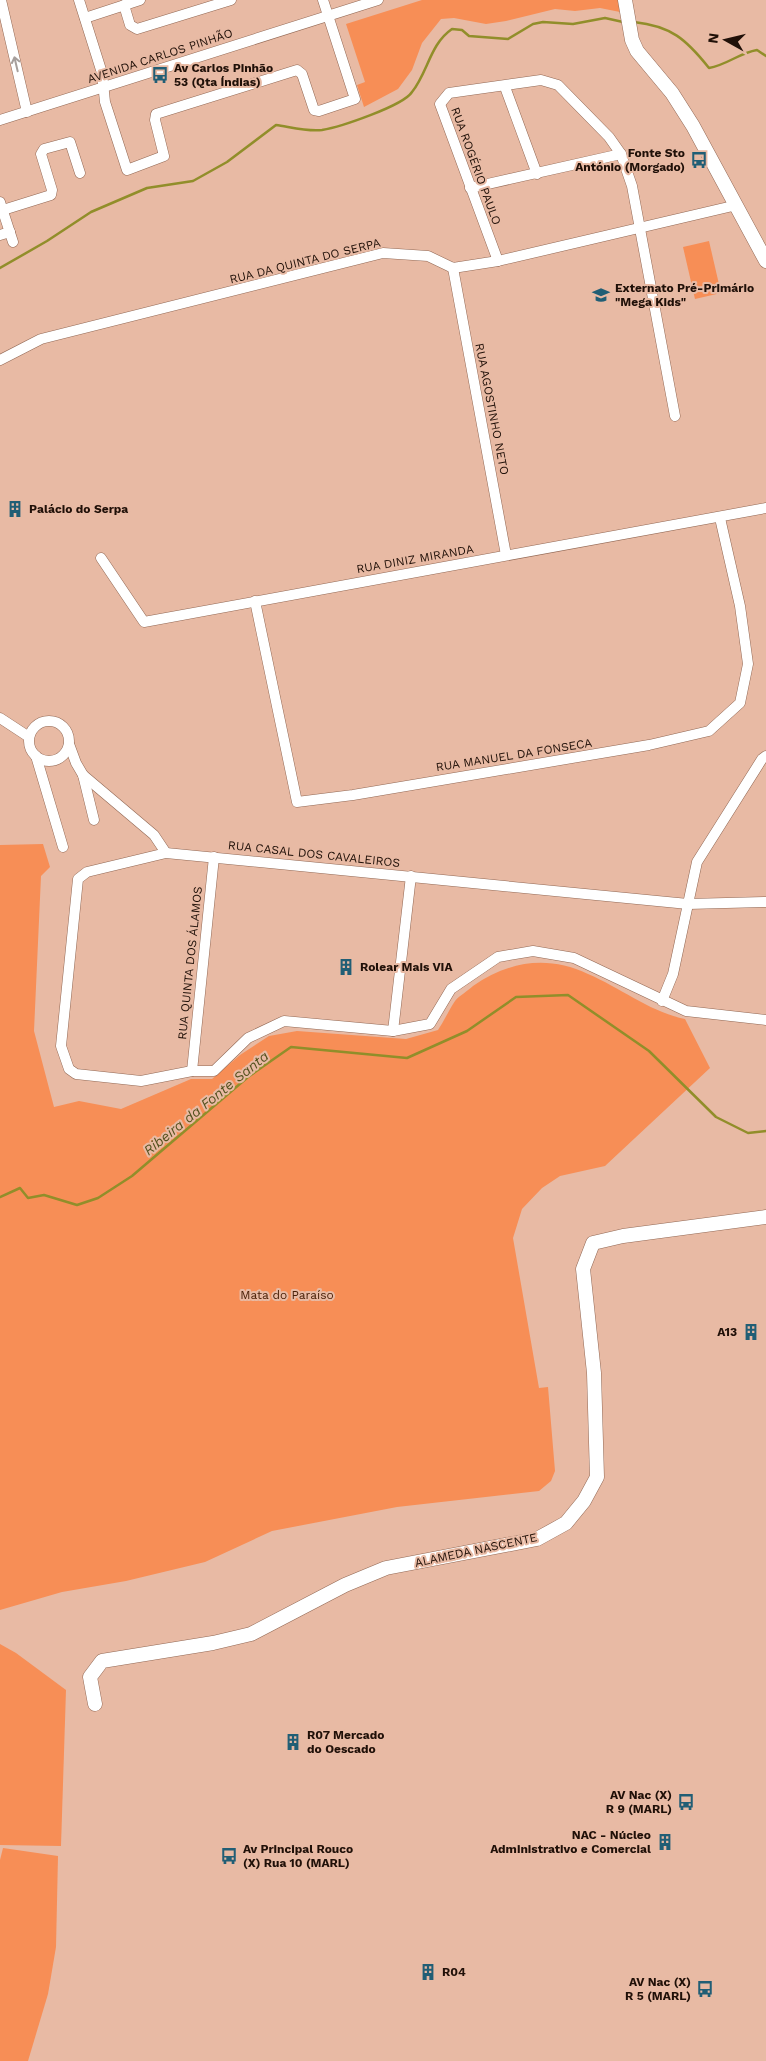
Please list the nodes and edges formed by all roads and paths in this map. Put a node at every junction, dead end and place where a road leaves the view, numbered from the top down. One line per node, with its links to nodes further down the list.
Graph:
1 (1, 0): 13 (street, one-way to 1)
2 (79, 0): 10 (street)
3 (140, 0): 8 (street)
4 (231, 0): 8 (street)
5 (324, 0): 9 (street)
6 (373, 1): 9 (street, AVENIDA CARLOS PINHÃO)
7 (626, 3): 19 (street)
8 (124, 5): 10 (street)
9 (328, 16): 11 (street, AVENIDA CARLOS PINHÃO); 11 (street)
10 (85, 18): 11 (street)
11 (104, 87): 13 (street, AVENIDA CARLOS PINHÃO)
12 (505, 87): 15 (street, RUA ROGÉRIO PAULO); 17 (street); 18 (street, RUA ROGÉRIO PAULO)
13 (27, 112): 14 (street, AVENIDA CARLOS PINHÃO)
14 (0, 120)
15 (621, 154): 17 (street); 21 (street, RUA ROGÉRIO PAULO)
16 (80, 173): 20 (street)
17 (537, 174): 18 (street)
18 (470, 188): 23 (street, RUA ROGÉRIO PAULO)
19 (737, 205): 21 (street); 24 (street)
20 (1, 206): 22 (street)
21 (641, 229): 23 (street); 27 (street, RUA ROGÉRIO PAULO)
22 (7, 236)
23 (498, 261): 25 (street)
24 (766, 261)
25 (453, 268): 26 (street, RUA DA QUINTA DO SERPA); 30 (street, RUA AGOSTINHO NETO)
26 (0, 360)
27 (676, 416)
28 (766, 508): 29 (street, RUA DINIZ MIRANDA)
29 (720, 518): 30 (street, RUA DINIZ MIRANDA); 32 (street, RUA MANUEL DA FONSECA)
30 (506, 554): 32 (street, RUA DINIZ MIRANDA)
31 (101, 558): 32 (street, RUA DINIZ MIRANDA)
32 (256, 601)
33 (0, 718): 34 (street)
34 (30, 737): 35 (street); 36 (street)
35 (69, 744): 36 (street); 38 (street)
36 (36, 756): 40 (street)
37 (766, 756): 45 (street)
38 (83, 775): 39 (street); 41 (street)
39 (94, 820)
40 (63, 848)
41 (166, 853): 42 (street, RUA CASAL DOS CAVALEIROS); 49 (street, RUA CASAL DOS CAVALEIROS)
42 (214, 857): 43 (street, RUA CASAL DOS CAVALEIROS); 49 (street, RUA QUINTA DOS ÁLAMOS)
43 (411, 876): 45 (street, RUA CASAL DOS CAVALEIROS); 48 (street)
44 (766, 902): 45 (street, RUA CASAL DOS CAVALEIROS)
45 (688, 904): 46 (street)
46 (662, 1001): 47 (street); 48 (street)
47 (766, 1020)
48 (393, 1031): 49 (street)
49 (192, 1071)
50 (766, 1217): 51 (street, ALAMEDA NASCENTE)
51 (95, 1704)

